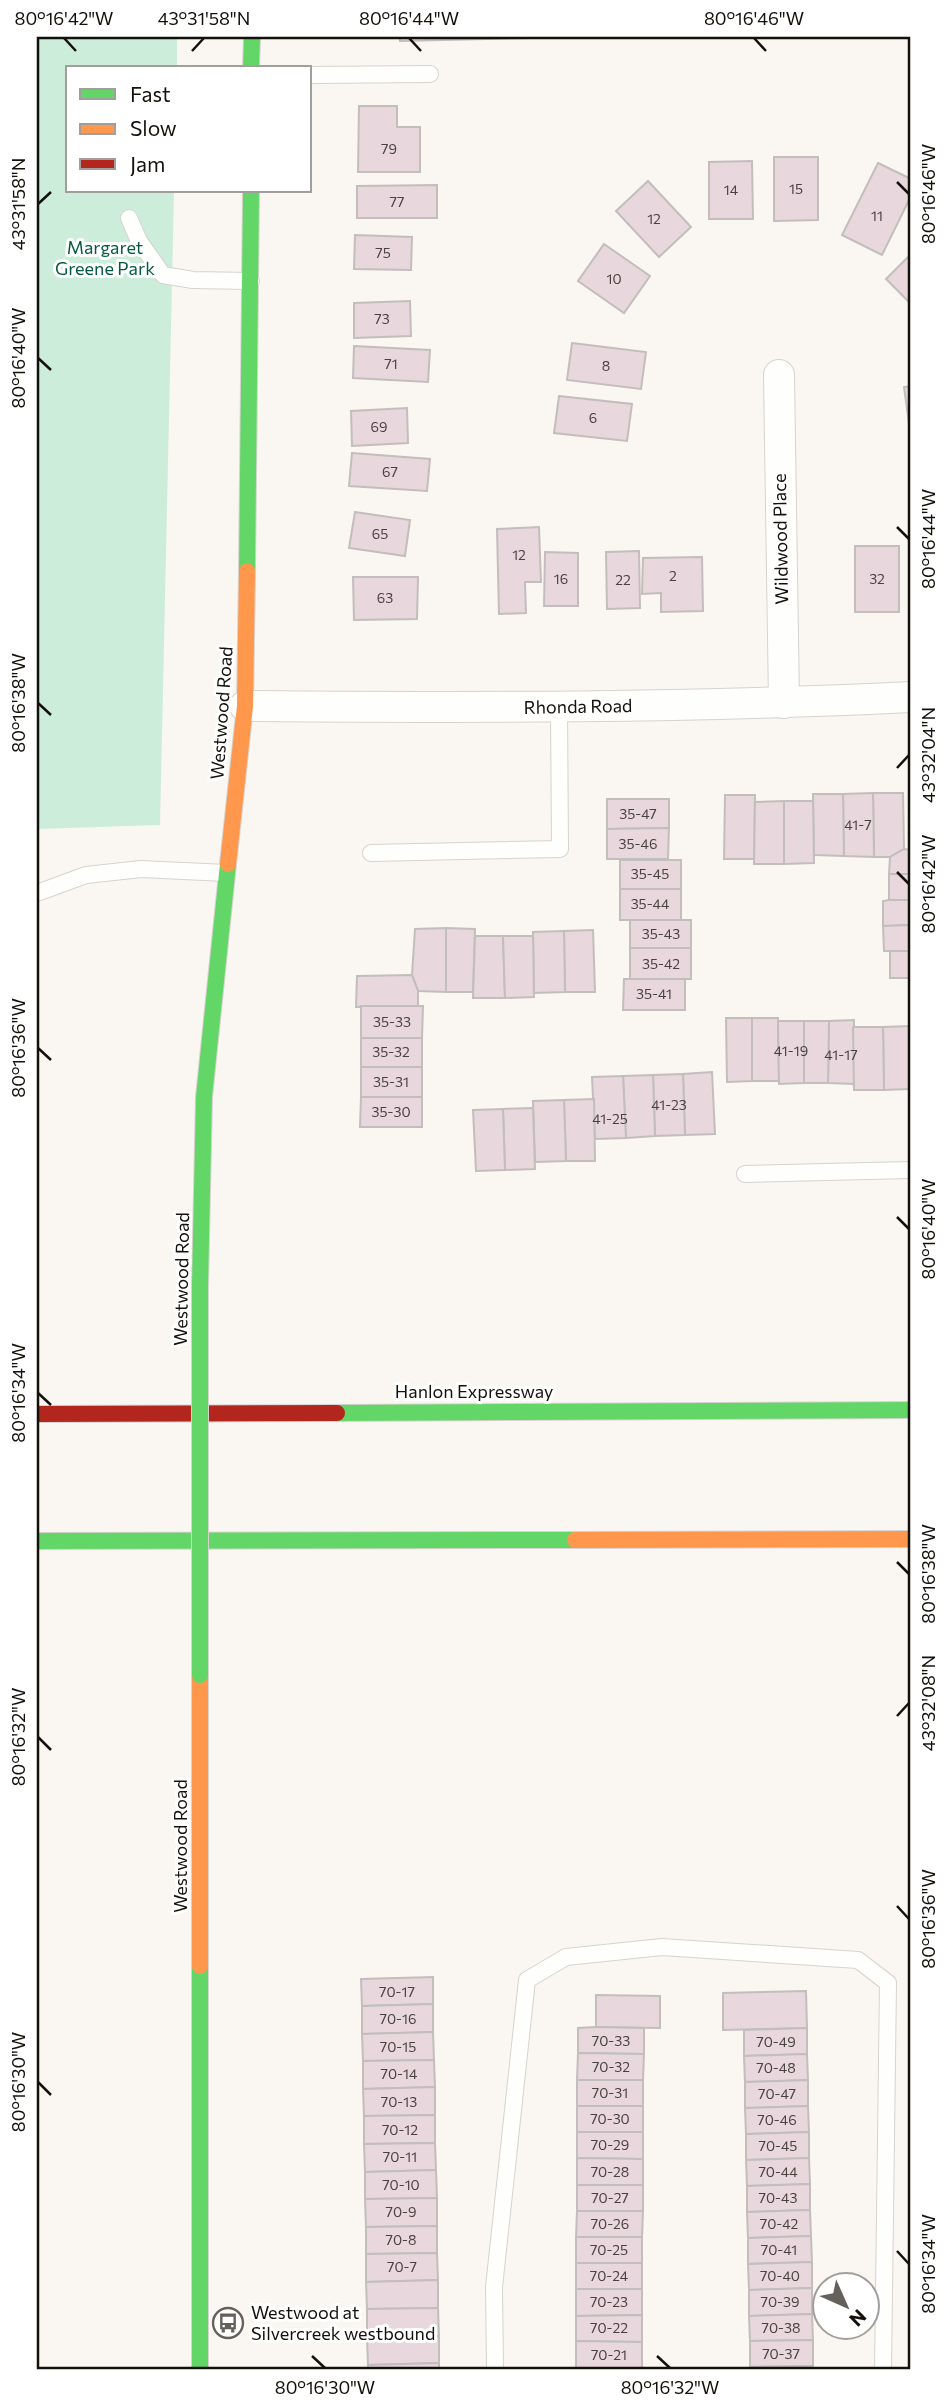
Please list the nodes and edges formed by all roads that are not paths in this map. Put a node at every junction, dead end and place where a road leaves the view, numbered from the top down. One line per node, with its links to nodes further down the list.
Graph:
1 (252, 37): 2 (main road)
2 (251, 66)
3 (430, 74): 4 (lane)
4 (312, 75)
5 (251, 192): 7 (main road, Westwood Road)
6 (129, 218): 7 (lane)
7 (251, 281): 11 (main road, Westwood Road)
8 (779, 376): 10 (street, Wildwood Place)
9 (911, 697): 10 (street, Rhonda Road)
10 (784, 703): 12 (street, Rhonda Road)
11 (245, 706): 12 (street, Rhonda Road); 14 (main road, Westwood Road)
12 (559, 707): 13 (lane)
13 (371, 853)
14 (226, 873): 15 (lane); 22 (main road, Westwood Road, bridge)
15 (37, 892)
16 (911, 1170): 17 (lane)
17 (745, 1174)
18 (911, 1410): 19 (main road, Hanlon Expressway)
19 (37, 1414)
20 (911, 1539): 21 (main road)
21 (37, 1541)
22 (200, 2370)
23 (495, 2370): 24 (lane)
24 (883, 2370)

